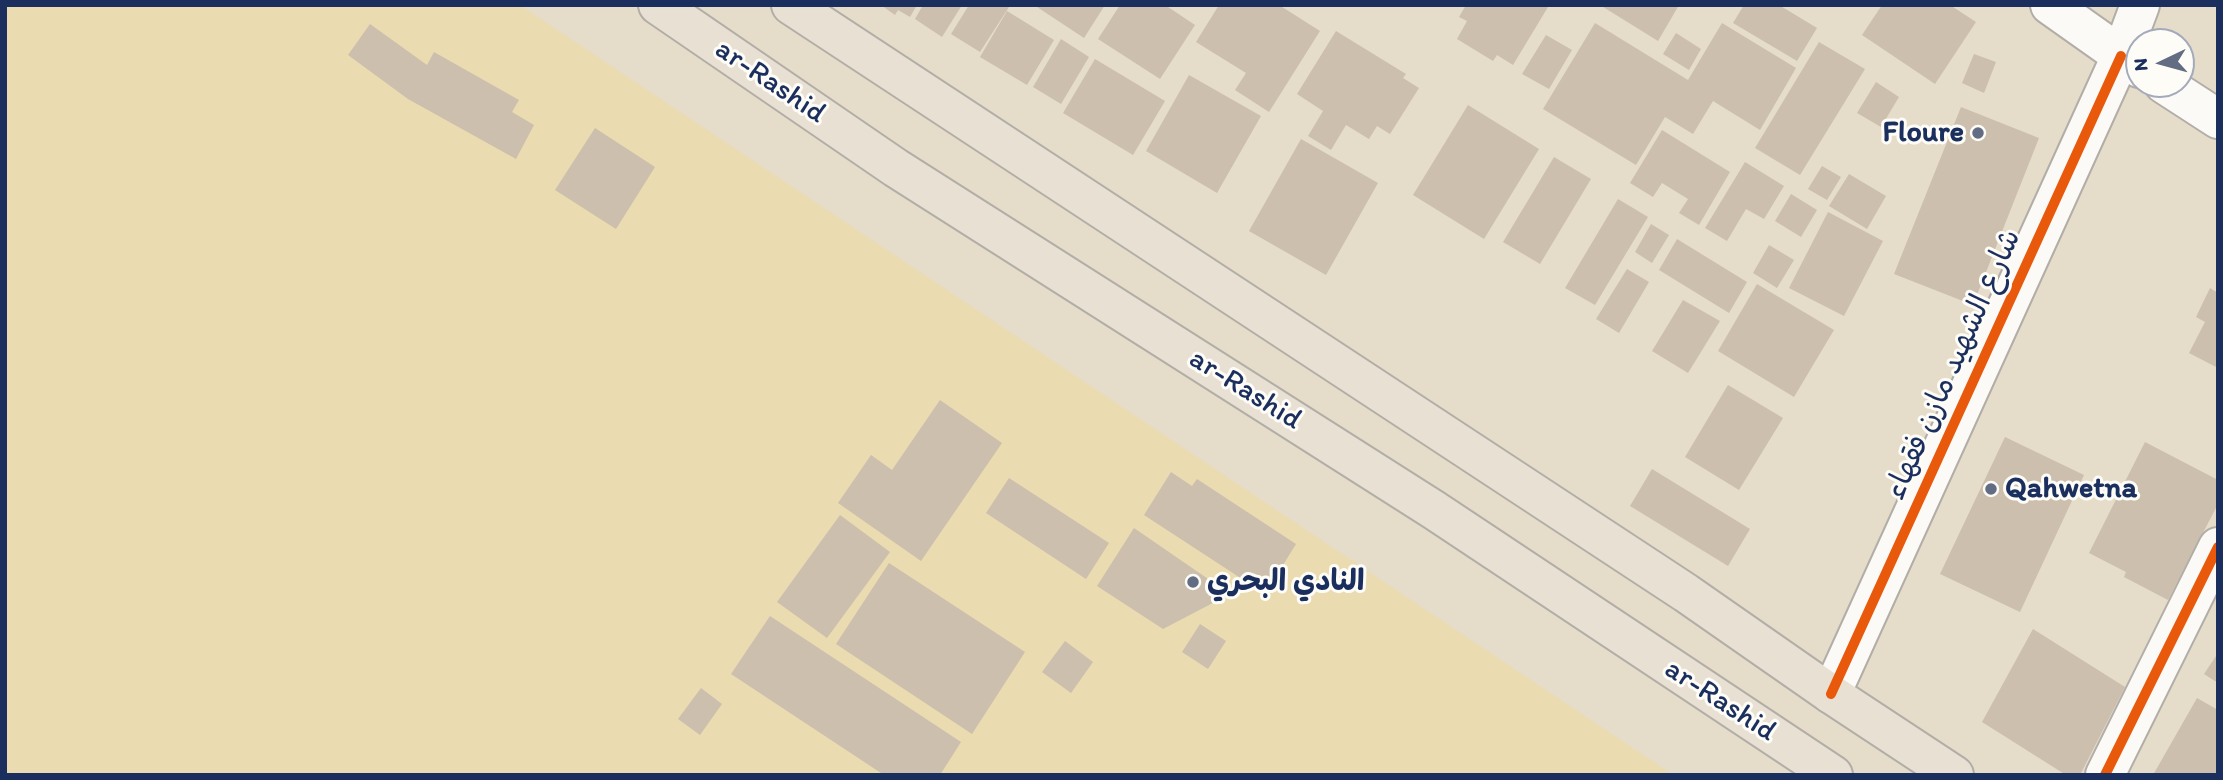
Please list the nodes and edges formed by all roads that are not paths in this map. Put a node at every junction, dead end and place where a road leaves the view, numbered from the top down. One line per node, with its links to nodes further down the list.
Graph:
1 (658, 5): 12 (main road, ar-Rashid)
2 (790, 5): 11 (main road)
3 (2050, 5): 6 (street)
4 (2140, 5): 5 (street, شارع الشهيد مازن فقهاء)
5 (2136, 28)
6 (2125, 58)
7 (2125, 73): 11 (street, شارع الشهيد مازن فقهاء)
8 (2186, 98): 9 (street)
9 (2218, 119)
10 (2218, 547): 14 (street)
11 (1832, 694): 13 (main road)
12 (1833, 775)
13 (1954, 775)
14 (2105, 775)

